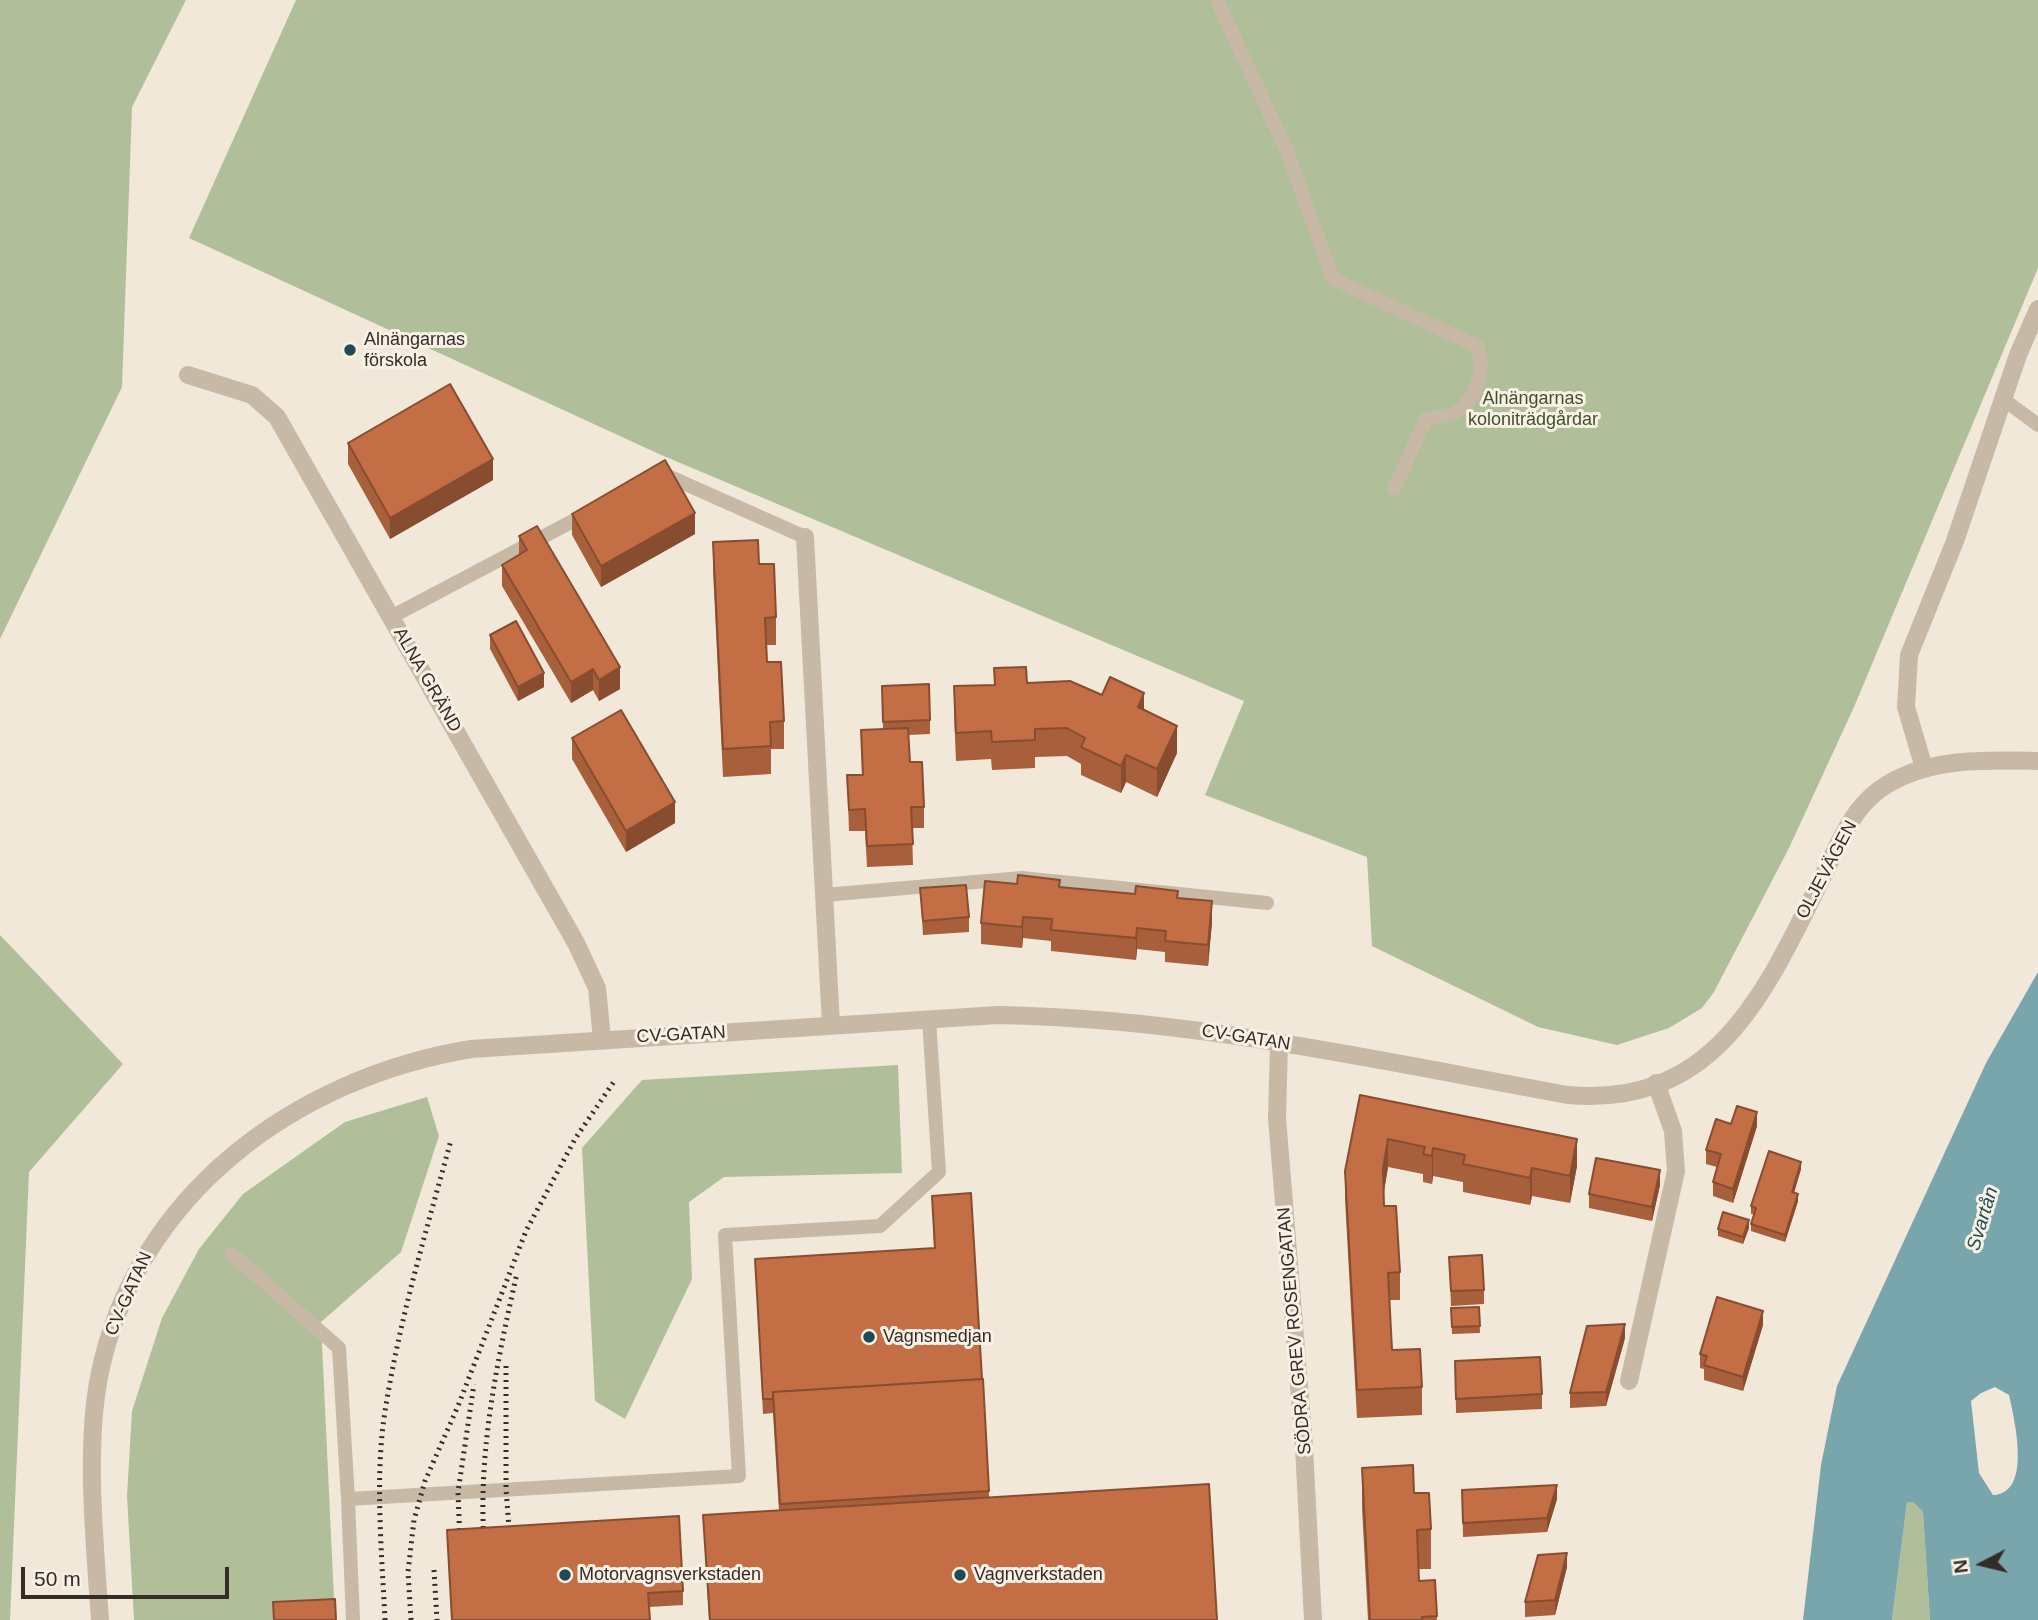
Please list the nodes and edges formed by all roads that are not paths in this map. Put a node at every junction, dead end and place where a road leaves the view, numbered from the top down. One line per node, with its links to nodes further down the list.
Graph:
1 (1217, 0): 7 (lane)
2 (2038, 309): 4 (street)
3 (188, 375): 10 (street, ALNA GRÄND)
4 (2003, 398): 5 (lane); 12 (street)
5 (2038, 425)
6 (650, 480): 9 (lane)
7 (1394, 489)
8 (601, 505): 10 (lane)
9 (805, 537): 13 (street)
10 (391, 617): 17 (street, ALNA GRÄND)
11 (2038, 761): 12 (street, OLJEVÄGEN)
12 (1924, 768): 19 (street, OLJEVÄGEN)
13 (824, 895): 14 (lane); 16 (street)
14 (1266, 903)
15 (929, 1019): 16 (street, CV-GATAN); 18 (street, CV-GATAN); 22 (lane)
16 (831, 1026): 17 (street, CV-GATAN)
17 (602, 1040): 23 (street, CV-GATAN)
18 (1279, 1043): 19 (street, CV-GATAN); 25 (street, SÖDRA GREV ROSENGATAN)
19 (1656, 1083): 21 (street)
20 (232, 1254): 22 (lane)
21 (1629, 1381)
22 (348, 1499): 24 (lane)
23 (100, 1620)
24 (353, 1620)
25 (1313, 1620)

